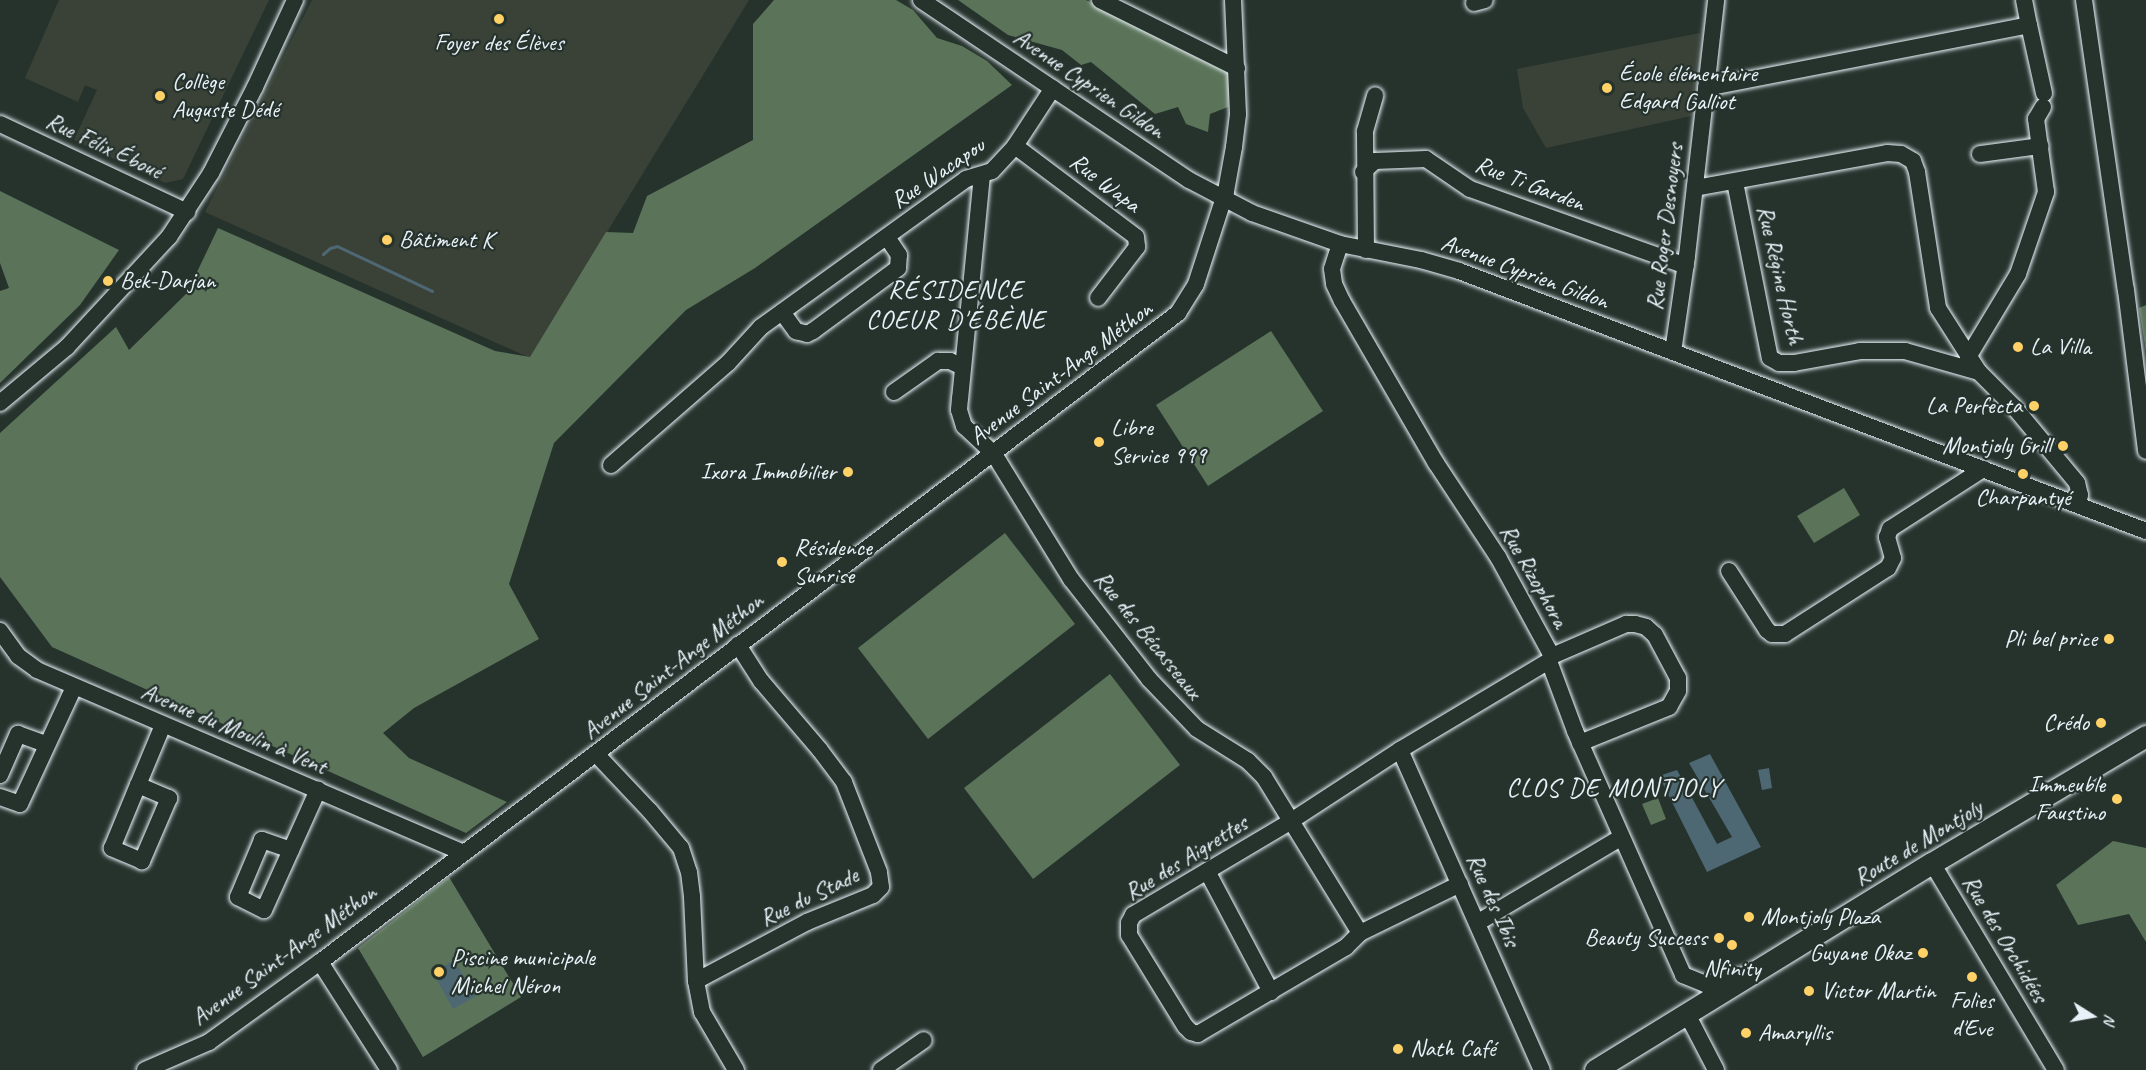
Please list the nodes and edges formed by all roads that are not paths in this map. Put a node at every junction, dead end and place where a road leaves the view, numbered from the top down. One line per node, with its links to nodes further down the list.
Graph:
1 (295, 0): 22 (street)
2 (921, 0): 10 (street, Avenue Cyprien Gildon)
3 (1101, 0): 9 (street)
4 (1233, 0): 9 (street, Avenue Saint-Ange Méthon)
5 (1716, 0): 11 (street, Rue Roger Desnoyers)
6 (2025, 0): 8 (street)
7 (2084, 0): 37 (street)
8 (2029, 25): 11 (street); 15 (street)
9 (1237, 68): 21 (street, Avenue Saint-Ange Méthon)
10 (1053, 88): 14 (street, Rue Wacapou); 21 (street, Avenue Cyprien Gildon)
11 (1706, 88): 20 (street, Rue Roger Desnoyers)
12 (1375, 95): 17 (street)
13 (2, 125): 22 (street, Rue Félix Éboué)
14 (1015, 146): 18 (street, Rue Wacapou); 28 (street, Rue Wapa)
15 (2040, 146): 16 (street); 31 (street)
16 (1980, 154)
17 (1364, 172): 26 (street); 27 (street, Rue Ti Garden)
18 (987, 173): 23 (street, Rue Wacapou); 24 (street)
19 (1735, 182): 20 (street); 31 (street); 33 (street, Rue Régine Horth)
20 (1695, 188): 27 (street, Rue Roger Desnoyers)
21 (1223, 199): 25 (street, Avenue Cyprien Gildon); 36 (street, Avenue Saint-Ange Méthon)
22 (185, 211): 35 (street)
23 (887, 237): 29 (street, Rue Wacapou); 29 (street, Rue Wacapou)
24 (980, 241): 32 (street); 36 (street)
25 (1340, 244): 26 (street, Avenue Cyprien Gildon); 45 (street, Rue Rizophora)
26 (1366, 250): 30 (street, Avenue Cyprien Gildon)
27 (1686, 266): 30 (street, Rue Roger Desnoyers)
28 (1098, 298)
29 (782, 312): 38 (street, Rue Wacapou)
30 (1673, 352): 39 (street, Avenue Cyprien Gildon)
31 (1968, 357): 33 (street)
32 (963, 367): 34 (street); 36 (street)
33 (1979, 372): 40 (street, Rue Régine Horth)
34 (894, 392)
35 (0, 403)
36 (989, 448): 44 (street, Avenue Saint-Ange Méthon); 57 (street, Rue des Bécasseaux)
37 (2146, 451)
38 (610, 465)
39 (1983, 469): 40 (street, Avenue Cyprien Gildon); 42 (street)
40 (2078, 504): 41 (street, Avenue Cyprien Gildon)
41 (2146, 531)
42 (1729, 571)
43 (0, 631): 46 (street, Avenue du Moulin à Vent)
44 (738, 645): 52 (street, Avenue Saint-Ange Méthon); 68 (street, Rue du Stade)
45 (1550, 658): 49 (street, Rue Rizophora); 49 (street, Rue des Aigrettes); 51 (street, Rue des Aigrettes)
46 (74, 687): 47 (street, Avenue du Moulin à Vent); 50 (street)
47 (163, 725): 54 (street); 55 (street, Avenue du Moulin à Vent)
48 (2146, 736): 61 (main road, Route de Montjoly)
49 (1580, 743): 58 (street, Rue Rizophora)
50 (46, 744): 53 (street); 56 (street)
51 (1401, 750): 57 (street, Rue des Aigrettes); 63 (street, Rue des Ibis)
52 (597, 755): 60 (street, Avenue Saint-Ange Méthon); 68 (street)
53 (0, 775)
54 (138, 785)
55 (318, 790): 59 (street); 60 (street, Avenue du Moulin à Vent)
56 (0, 797)
57 (1291, 821): 62 (street, Rue des Aigrettes); 65 (street, Rue des Bécasseaux)
58 (1620, 838): 64 (street); 67 (street, Rue Rizophora)
59 (291, 850)
60 (463, 853): 66 (street, Avenue Saint-Ange Méthon)
61 (1932, 863): 67 (main road, Route de Montjoly); 79 (street, Rue des Orchidées)
62 (1207, 871): 69 (street); 69 (street, Rue des Aigrettes)
63 (1460, 884): 64 (street, Rue des Ibis); 65 (street, Rue des Aigrettes)
64 (1477, 922): 77 (street, Rue des Ibis)
65 (1360, 933): 69 (street, Rue des Aigrettes)
66 (320, 962): 73 (street, Avenue Saint-Ange Méthon); 74 (street)
67 (1755, 972): 70 (main road, Route de Montjoly)
68 (696, 981): 75 (street)
69 (1270, 992)
70 (1687, 1014): 72 (street); 78 (main road, Route de Montjoly)
71 (924, 1040): 76 (street)
72 (1715, 1069)
73 (145, 1070)
74 (389, 1070)
75 (736, 1070)
76 (880, 1070)
77 (1542, 1070)
78 (1595, 1070)
79 (2056, 1070)

